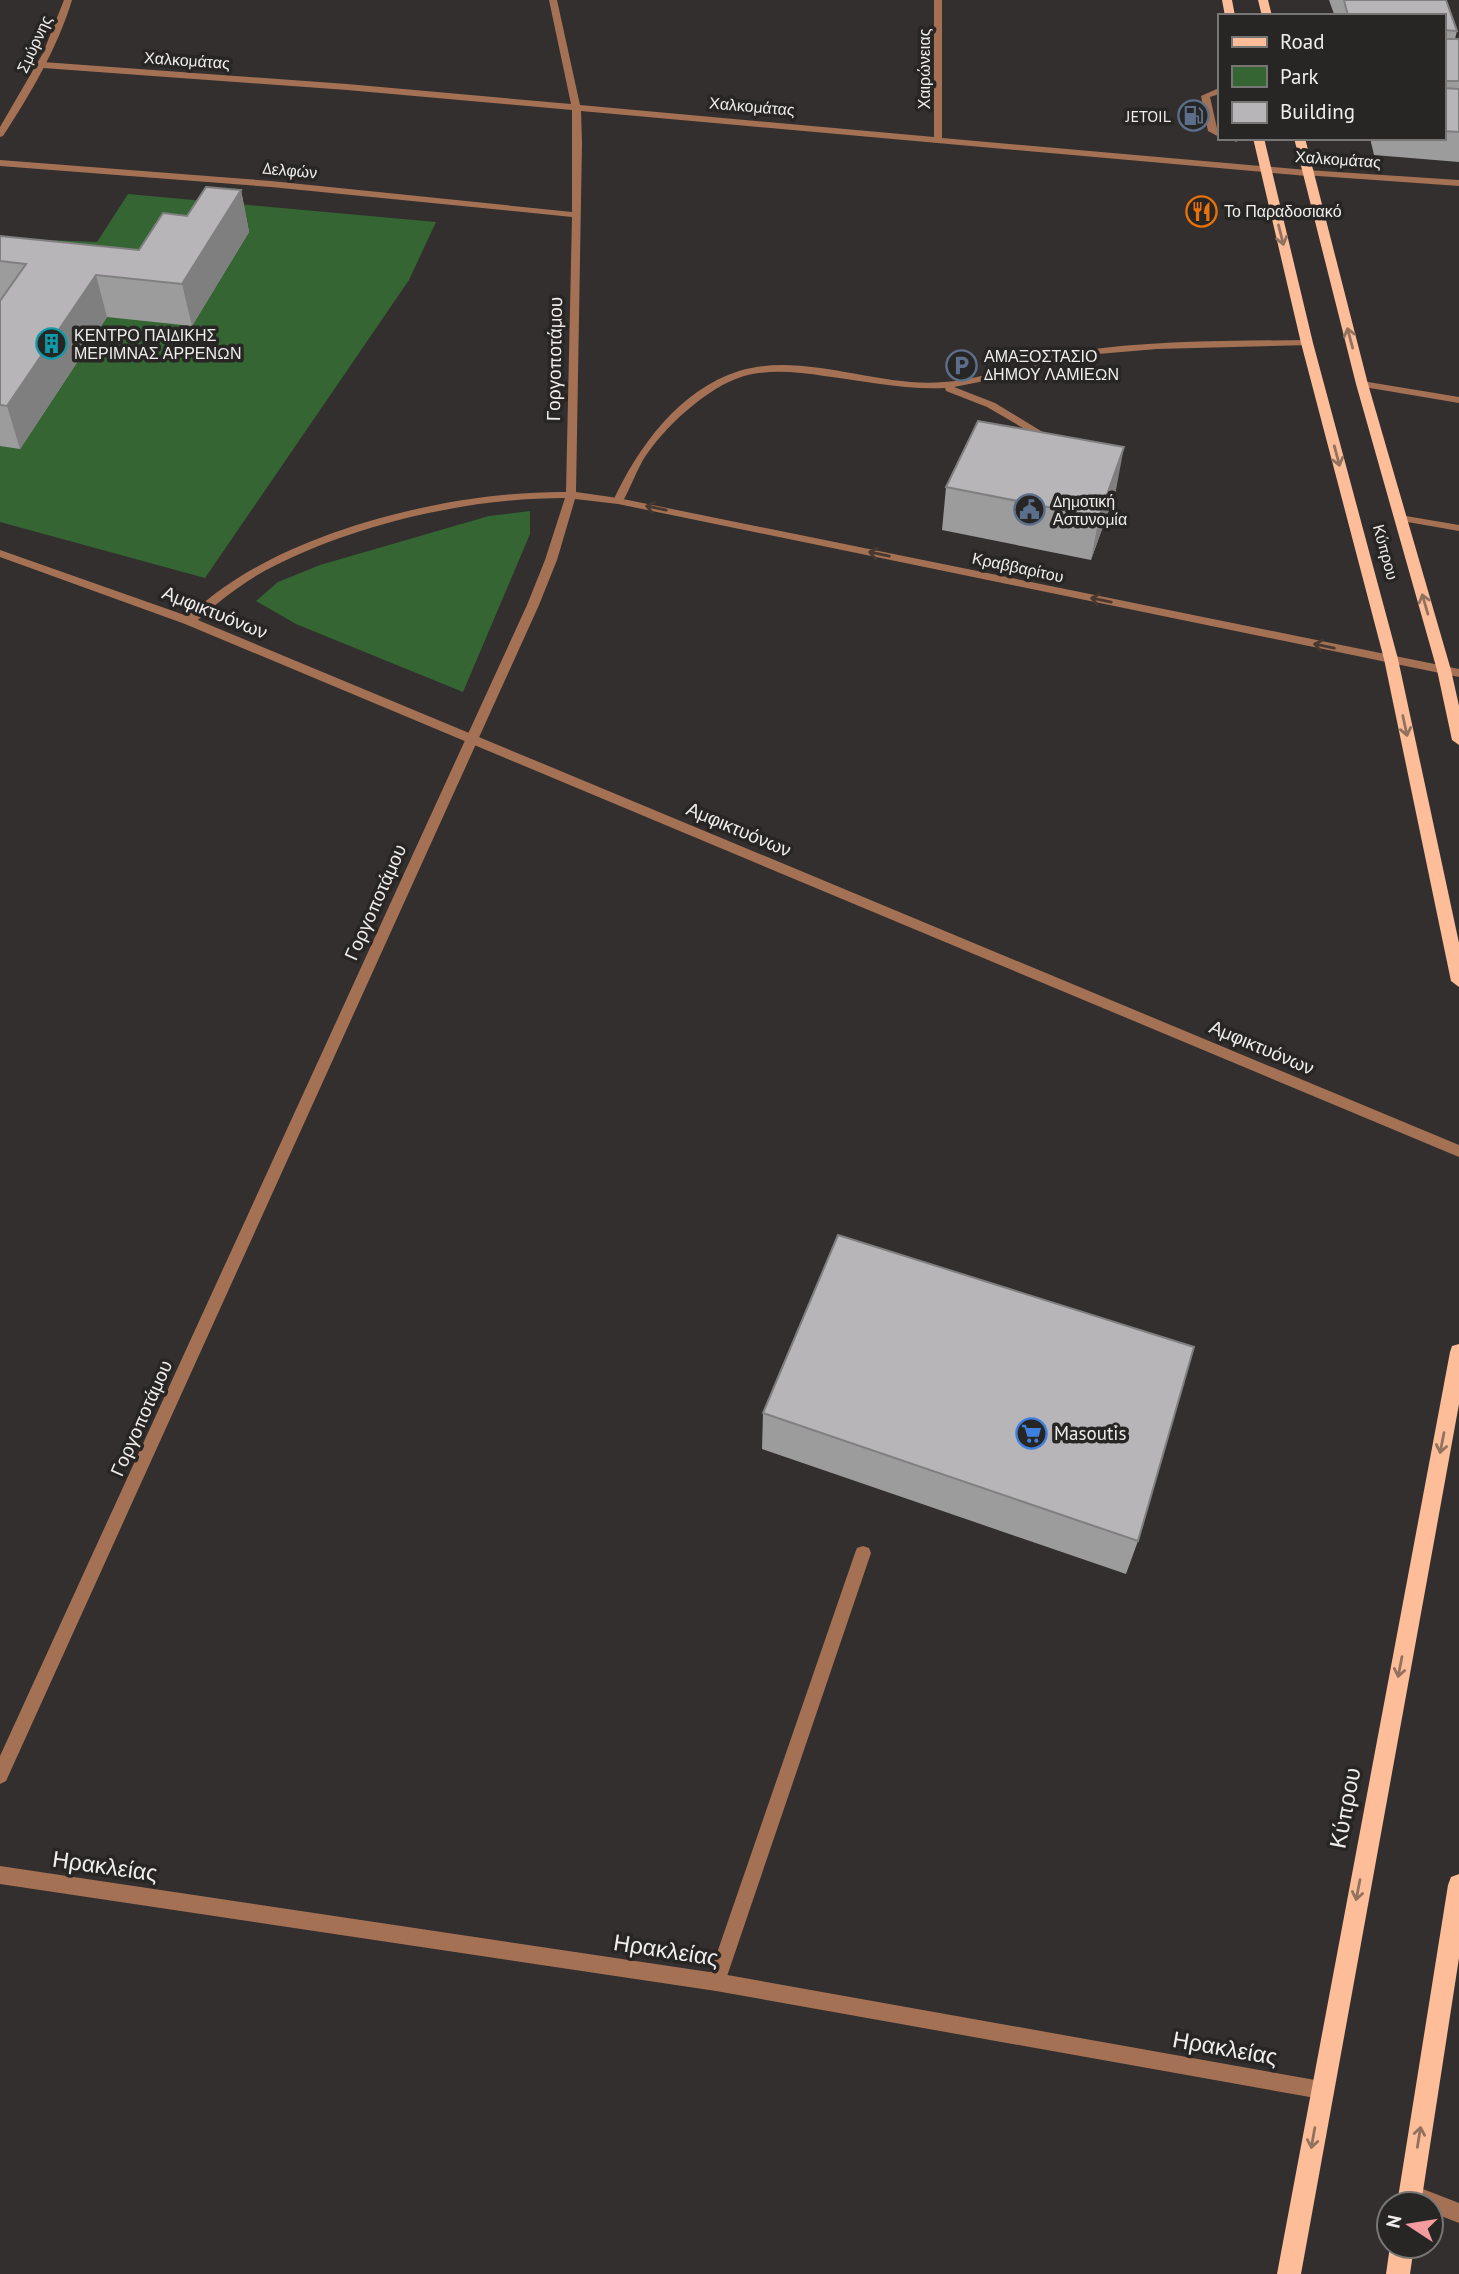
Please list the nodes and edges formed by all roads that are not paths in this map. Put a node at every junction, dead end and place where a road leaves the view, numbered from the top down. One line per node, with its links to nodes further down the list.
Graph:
1 (68, 0): 4 (street, Σμύρνης)
2 (553, 0): 6 (street, Γοργοποτάμου)
3 (939, 0): 9 (street, Χαιρώνειας)
4 (43, 65): 6 (street, Χαλκομάτας); 7 (street, Σμύρνης)
5 (1218, 91): 8 (street)
6 (576, 107): 9 (street, Χαλκομάτας); 16 (street, Γοργοποτάμου)
7 (0, 134)
8 (1218, 134)
9 (938, 139): 13 (street, Χαλκομάτας)
10 (1258, 140): 13 (main road, Κύπρου)
11 (1299, 140): 14 (main road, Κύπρου)
12 (0, 163): 16 (street, Δελφών)
13 (1265, 169): 14 (street, Χαλκομάτας); 17 (main road, Κύπρου, one-way to 17)
14 (1307, 173): 15 (street, Χαλκομάτας); 18 (main road, Κύπρου, one-way to 14)
15 (1459, 183)
16 (577, 215): 22 (street, Γοργοποτάμου)
17 (1307, 343): 19 (street); 28 (main road, Κύπρου, one-way to 28)
18 (1362, 384): 20 (street); 24 (main road, Κύπρου)
19 (943, 386): 21 (street); 23 (street)
20 (1459, 400)
21 (1059, 446)
22 (570, 495): 23 (street, Κραββαρίτου); 27 (street, Κραββαρίτου); 30 (street, Γοργοποτάμου)
23 (618, 501): 28 (street, Κραββαρίτου, one-way to 23)
24 (1401, 517): 25 (street); 29 (main road, Κύπρου, one-way to 24)
25 (1459, 527)
26 (0, 553): 27 (street, Αμφικτυόνων)
27 (189, 621): 30 (street, Αμφικτυόνων)
28 (1391, 659): 29 (street, Κραββαρίτου); 32 (main road, Κύπρου, one-way to 32)
29 (1451, 672): 31 (main road, Κύπρου)
30 (470, 737): 33 (street, Αμφικτυόνων); 36 (street, Γοργοποτάμου)
31 (1459, 740)
32 (1459, 981)
33 (1459, 1151)
34 (1459, 1352): 40 (main road, Κύπρου, one-way to 40)
35 (863, 1553): 39 (street)
36 (0, 1775)
37 (0, 1875): 39 (street, Ηρακλείας)
38 (1459, 1885): 41 (main road, one-way to 38)
39 (716, 1982): 40 (street, Ηρακλείας)
40 (1321, 2090): 42 (main road, Κύπρου, one-way to 42)
41 (1410, 2190)
42 (1289, 2274)

